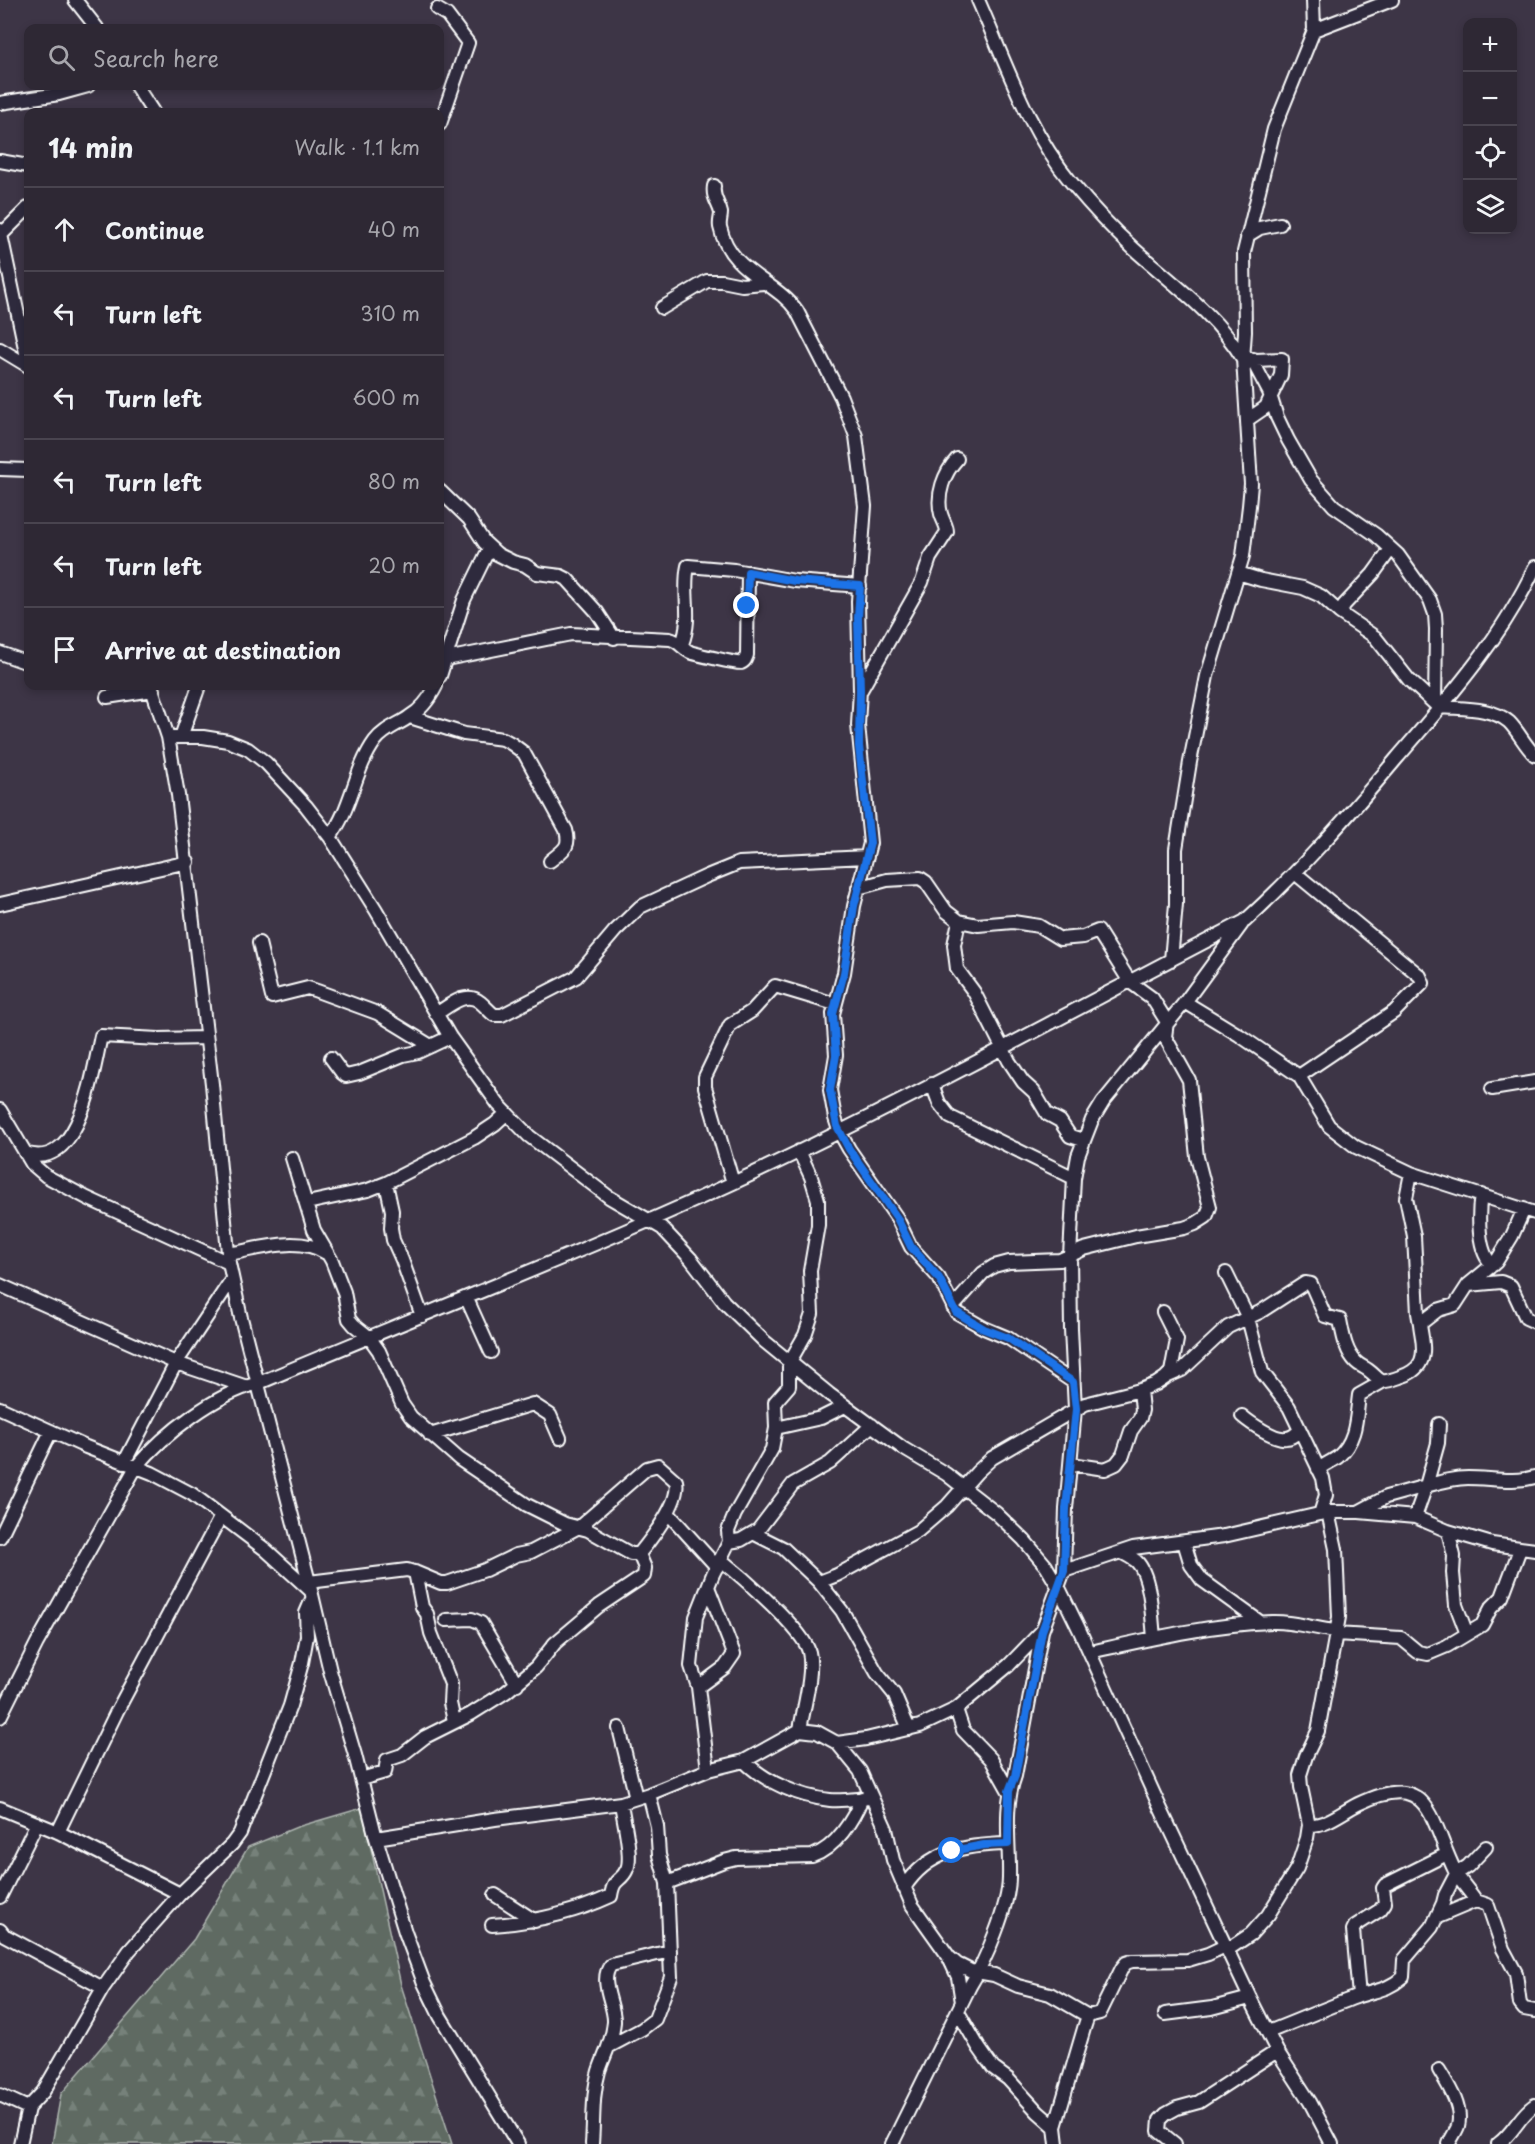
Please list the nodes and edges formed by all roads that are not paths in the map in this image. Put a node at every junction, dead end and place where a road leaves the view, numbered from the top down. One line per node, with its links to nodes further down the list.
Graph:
1 (75, 0): 6 (street)
2 (978, 0): 24 (street)
3 (1313, 0): 7 (street)
4 (1392, 0): 7 (street)
5 (437, 9): 12 (street)
6 (94, 24)
7 (1314, 30): 19 (street)
8 (74, 90): 10 (street)
9 (139, 90): 11 (street)
10 (0, 103)
11 (150, 108)
12 (444, 112)
13 (0, 161): 14 (street)
14 (24, 165)
15 (714, 186): 20 (street)
16 (24, 212): 18 (street)
17 (1280, 224): 19 (street)
18 (1, 232): 22 (street)
19 (1247, 236): 24 (street)
20 (764, 283): 21 (street); 37 (street)
21 (662, 308)
22 (24, 344)
23 (0, 349): 25 (street)
24 (1246, 358): 26 (street); 26 (street); 27 (street)
25 (24, 362)
26 (1271, 397): 27 (street); 32 (street)
27 (1246, 420): 36 (street)
28 (957, 459): 49 (street)
29 (0, 469): 30 (street)
30 (24, 470)
31 (444, 495): 33 (street)
32 (1392, 549): 38 (street); 51 (street)
33 (494, 551): 39 (street); 42 (street)
34 (1535, 567): 51 (street)
35 (748, 572): 37 (street); 40 (street); 40 (street)
36 (1238, 573): 38 (street); 66 (street)
37 (860, 586): 49 (street)
38 (1340, 613): 51 (street)
39 (614, 638): 40 (street); 42 (street)
40 (682, 644)
41 (0, 653): 43 (street)
42 (446, 659): 44 (street)
43 (24, 662)
44 (444, 665)
45 (142, 690): 50 (street)
46 (153, 690): 53 (street)
47 (198, 690): 54 (street)
48 (433, 690): 52 (street)
49 (860, 690): 57 (street)
50 (107, 697)
51 (1438, 705): 55 (street); 60 (street)
52 (410, 717): 56 (street); 58 (street)
53 (168, 737): 54 (street); 59 (street)
54 (181, 737): 56 (street)
55 (1535, 755)
56 (330, 837): 70 (street)
57 (867, 857): 61 (street); 70 (street)
58 (550, 861)
59 (188, 862): 62 (street); 73 (street)
60 (1295, 873): 64 (street); 77 (street)
61 (858, 888): 63 (street); 69 (street)
62 (0, 905)
63 (959, 921): 67 (street); 75 (street)
64 (1245, 921): 66 (street); 68 (street)
65 (259, 943): 74 (street)
66 (1171, 960): 67 (street)
67 (1130, 982): 71 (street); 75 (street)
68 (1185, 1002): 71 (street); 77 (street)
69 (835, 1004): 83 (street); 91 (street)
70 (436, 1014): 72 (street)
71 (1167, 1022): 84 (street); 97 (street)
72 (450, 1037): 74 (street); 82 (street)
73 (205, 1038): 86 (street); 98 (street)
74 (430, 1047): 76 (street)
75 (1002, 1048): 79 (street); 84 (street)
76 (331, 1058)
77 (1299, 1076): 88 (street)
78 (1535, 1082): 80 (street)
79 (932, 1084): 83 (street); 89 (street)
80 (1492, 1089)
81 (0, 1110): 86 (street)
82 (507, 1113): 90 (street); 95 (street)
83 (840, 1133): 85 (street); 105 (street)
84 (1083, 1140): 89 (street)
85 (799, 1151): 91 (street); 114 (street)
86 (25, 1153): 98 (street)
87 (292, 1158): 93 (street)
88 (1412, 1173): 92 (street); 110 (street)
89 (1074, 1178): 97 (street)
90 (386, 1182): 93 (street); 107 (street)
91 (733, 1183): 95 (street)
92 (1481, 1195): 94 (street); 99 (street)
93 (307, 1203): 96 (street)
94 (1529, 1211): 99 (street)
95 (648, 1221): 104 (street); 114 (street)
96 (326, 1253): 98 (street); 111 (street)
97 (1070, 1256): 105 (street); 116 (street)
98 (229, 1259): 101 (street)
99 (1493, 1265): 103 (street)
100 (1226, 1273): 108 (street)
101 (231, 1278): 113 (street); 118 (street)
102 (0, 1285): 113 (street)
103 (1468, 1285): 109 (street); 110 (street)
104 (467, 1299): 107 (street); 112 (street)
105 (953, 1307): 116 (street)
106 (1163, 1312): 115 (street)
107 (422, 1316): 111 (street)
108 (1248, 1318): 115 (street); 117 (street); 129 (street)
109 (1535, 1322)
110 (1420, 1324): 117 (street)
111 (369, 1337): 118 (street); 130 (street)
112 (491, 1352)
113 (176, 1363): 119 (street); 133 (street)
114 (789, 1363): 121 (street); 127 (street)
115 (1165, 1378): 120 (street)
116 (1073, 1382): 123 (street)
117 (1382, 1382): 134 (street)
118 (259, 1383): 119 (street); 159 (street)
119 (244, 1386): 133 (street)
120 (1140, 1390): 123 (street); 132 (street)
121 (845, 1406): 126 (street); 127 (street)
122 (0, 1407): 128 (street)
123 (1076, 1409): 132 (street); 137 (street)
124 (1242, 1416): 129 (street)
125 (1439, 1424): 136 (street)
126 (872, 1425): 137 (street); 145 (street)
127 (776, 1428): 147 (street)
128 (51, 1431): 133 (street); 146 (street)
129 (1299, 1431): 134 (street)
130 (430, 1435): 131 (street); 143 (street)
131 (560, 1438)
132 (1071, 1464): 154 (street)
133 (130, 1465): 141 (street); 170 (street)
134 (1318, 1469): 140 (street)
135 (1535, 1477): 136 (street)
136 (1426, 1486): 139 (street); 142 (street)
137 (963, 1489): 156 (street); 158 (street)
138 (668, 1512): 143 (street); 152 (street); 153 (street)
139 (1359, 1512): 140 (street); 142 (street)
140 (1324, 1513): 148 (street); 163 (street)
141 (221, 1516): 159 (street); 186 (street)
142 (1415, 1517): 144 (street)
143 (579, 1527): 152 (street); 155 (street)
144 (1448, 1530): 149 (street); 164 (street)
145 (753, 1533): 147 (street); 156 (street)
146 (0, 1537)
147 (729, 1542): 153 (street)
148 (1184, 1542): 151 (street); 161 (street)
149 (1520, 1549): 150 (street); 164 (street)
150 (1535, 1550)
151 (1121, 1552): 154 (street); 165 (street)
152 (639, 1554): 167 (street)
153 (719, 1563): 157 (street); 174 (street)
154 (1064, 1571): 158 (street)
155 (415, 1572): 159 (street); 171 (street)
156 (819, 1581): 173 (street)
157 (708, 1587): 168 (street); 168 (street)
158 (1059, 1588): 162 (street); 166 (street)
159 (310, 1590): 178 (street); 194 (street)
160 (446, 1620): 167 (street)
161 (1260, 1622): 163 (street); 165 (street)
162 (1042, 1631): 169 (street); 179 (street)
163 (1336, 1632): 164 (street); 185 (street)
164 (1467, 1634)
165 (1154, 1638): 166 (street)
166 (1090, 1652): 202 (street)
167 (517, 1684): 171 (street)
168 (698, 1687): 177 (street)
169 (956, 1709): 173 (street); 179 (street)
170 (0, 1717)
171 (454, 1721): 178 (street)
172 (619, 1728): 180 (street)
173 (909, 1729): 175 (street)
174 (800, 1730): 175 (street); 176 (street)
175 (837, 1743): 181 (street)
176 (744, 1761): 177 (street); 181 (street)
177 (708, 1770): 180 (street)
178 (361, 1779): 187 (street)
179 (1009, 1791): 188 (street)
180 (643, 1796): 182 (street); 192 (street)
181 (866, 1798): 192 (street); 193 (street)
182 (621, 1803): 187 (street); 199 (street)
183 (0, 1808): 184 (street)
184 (38, 1823): 186 (street); 196 (street)
185 (1309, 1825): 190 (street); 202 (street)
186 (58, 1832): 194 (street)
187 (376, 1838): 222 (street)
188 (1008, 1844): 193 (street); 205 (street)
189 (1486, 1847): 191 (street)
190 (1447, 1854): 191 (street); 207 (street)
191 (1456, 1874): 197 (street); 198 (street)
192 (667, 1883): 203 (street)
193 (904, 1888): 204 (street)
194 (180, 1894): 206 (street)
195 (495, 1895): 199 (street)
196 (0, 1898)
197 (1476, 1901): 198 (street); 210 (street)
198 (1438, 1917): 207 (street)
199 (535, 1921): 200 (street)
200 (492, 1925)
201 (0, 1930): 206 (street)
202 (1226, 1948): 208 (street); 212 (street)
203 (670, 1952): 214 (street); 214 (street)
204 (949, 1957): 205 (street); 209 (street)
205 (979, 1973): 209 (street); 212 (street)
206 (103, 1988): 219 (street)
207 (1359, 1996): 213 (street)
208 (1250, 1998): 211 (street); 213 (street)
209 (960, 2007): 220 (street); 224 (street)
210 (1535, 2010)
211 (1165, 2014)
212 (1088, 2016): 220 (street)
213 (1268, 2032): 215 (street)
214 (610, 2046): 223 (street)
215 (1277, 2051): 226 (street); 227 (street)
216 (1439, 2070): 228 (street)
217 (0, 2095): 219 (street)
218 (1535, 2105): 229 (street)
219 (28, 2108): 221 (street)
220 (1055, 2127): 225 (street)
221 (20, 2144)
222 (518, 2144)
223 (592, 2144)
224 (892, 2144)
225 (1057, 2144)
226 (1175, 2144)
227 (1332, 2144)
228 (1449, 2144)
229 (1498, 2144)

